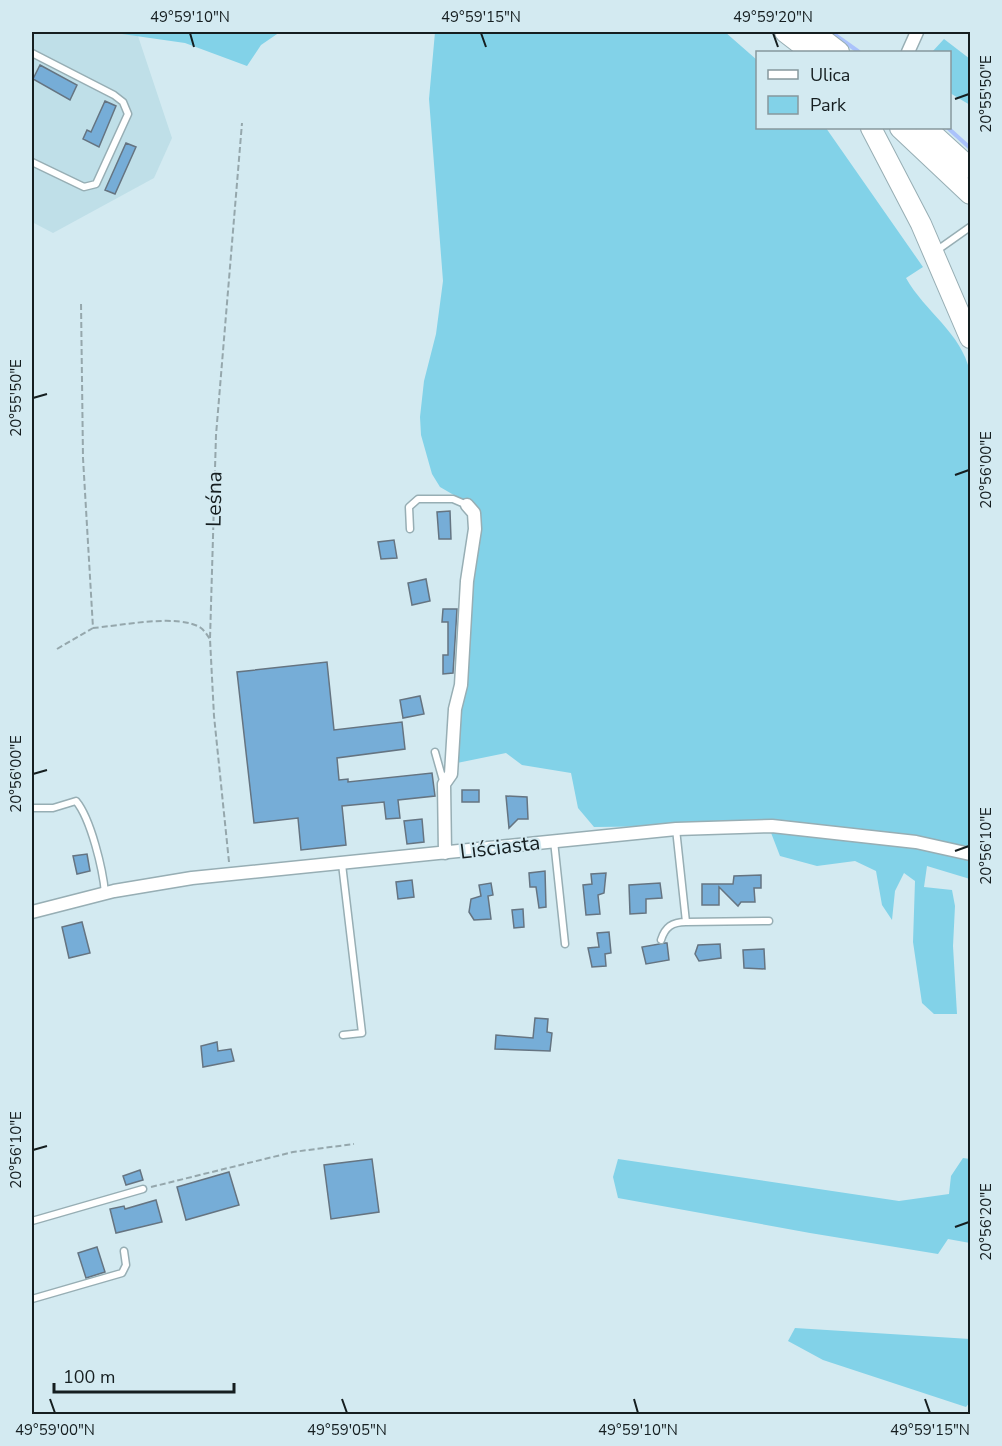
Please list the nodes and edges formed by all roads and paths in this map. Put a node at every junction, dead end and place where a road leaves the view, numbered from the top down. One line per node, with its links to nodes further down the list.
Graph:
1 (785, 32): 3 (main road)
2 (917, 32): 5 (street)
3 (809, 45): 4 (main road)
4 (835, 51)
5 (908, 51)
6 (32, 53): 11 (lane)
7 (242, 123): 22 (path, Leśna)
8 (872, 129): 15 (main road)
9 (901, 129): 13 (main road)
10 (927, 129): 12 (main road)
11 (32, 162)
12 (970, 168)
13 (970, 194)
14 (970, 227): 15 (lane)
15 (933, 253): 18 (main road)
16 (81, 302): 21 (path)
17 (970, 302): 18 (main road)
18 (969, 334)
19 (467, 505): 20 (lane); 25 (street)
20 (410, 529)
21 (93, 628): 22 (path); 23 (path)
22 (210, 639): 32 (path, Leśna)
23 (57, 650)
24 (435, 752): 25 (lane)
25 (444, 784): 29 (street)
26 (32, 808): 33 (lane)
27 (676, 829): 28 (street, Liściasta); 30 (street, Liściasta); 36 (lane)
28 (554, 840): 29 (street, Liściasta); 38 (lane)
29 (445, 853): 31 (street, Liściasta)
30 (970, 854)
31 (342, 864): 32 (street, Liściasta); 39 (lane)
32 (230, 875): 33 (street, Liściasta)
33 (106, 894): 34 (street, Liściasta)
34 (32, 912)
35 (769, 921): 36 (lane)
36 (686, 922): 37 (lane)
37 (661, 940)
38 (565, 944)
39 (343, 1035)
40 (354, 1144): 41 (path)
41 (143, 1189): 42 (lane)
42 (32, 1221)
43 (124, 1251): 44 (lane)
44 (32, 1299)

